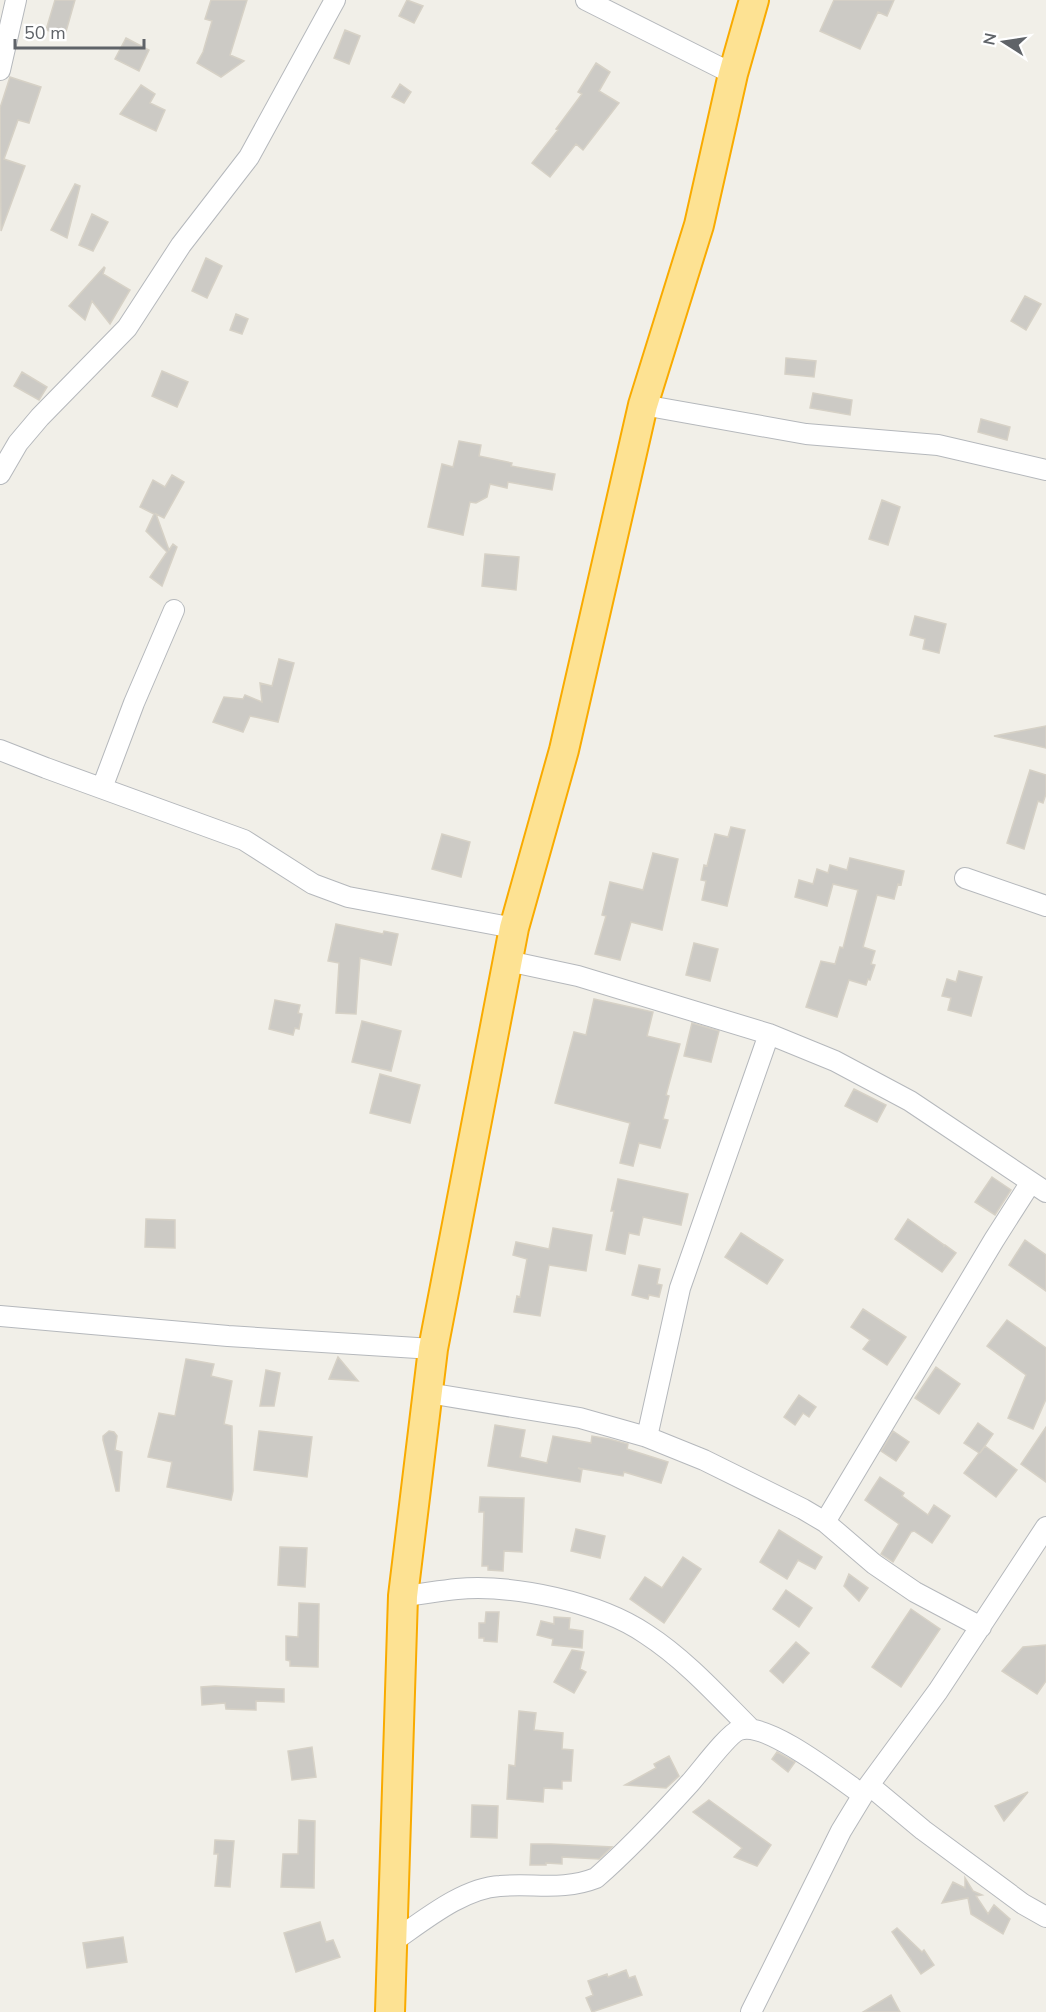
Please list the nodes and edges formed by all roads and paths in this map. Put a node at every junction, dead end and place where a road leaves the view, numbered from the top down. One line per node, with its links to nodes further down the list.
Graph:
1 (16, 0): 5 (street)
2 (334, 0): 9 (street)
3 (586, 0): 6 (street)
4 (754, 0): 6 (highway)
5 (0, 70)
6 (733, 74): 7 (highway)
7 (643, 405): 8 (street); 15 (highway)
8 (1046, 470)
9 (0, 474)
10 (174, 610): 12 (street)
11 (0, 750): 12 (street)
12 (102, 788): 15 (street)
13 (965, 878): 14 (street)
14 (1046, 906)
15 (514, 928): 16 (highway)
16 (508, 961): 17 (street); 20 (highway)
17 (769, 1034): 18 (street); 22 (street)
18 (1039, 1187): 23 (street)
19 (0, 1316): 20 (street)
20 (433, 1349): 21 (highway)
21 (428, 1393): 22 (street); 25 (highway)
22 (647, 1437): 23 (street)
23 (825, 1522): 26 (street)
24 (1046, 1527): 26 (street)
25 (402, 1596): 27 (street); 30 (highway)
26 (981, 1627): 28 (street)
27 (751, 1729): 28 (street); 30 (street)
28 (866, 1790): 29 (street); 32 (street)
29 (1046, 1917)
30 (391, 1943): 31 (highway)
31 (387, 2011)
32 (752, 2012)

